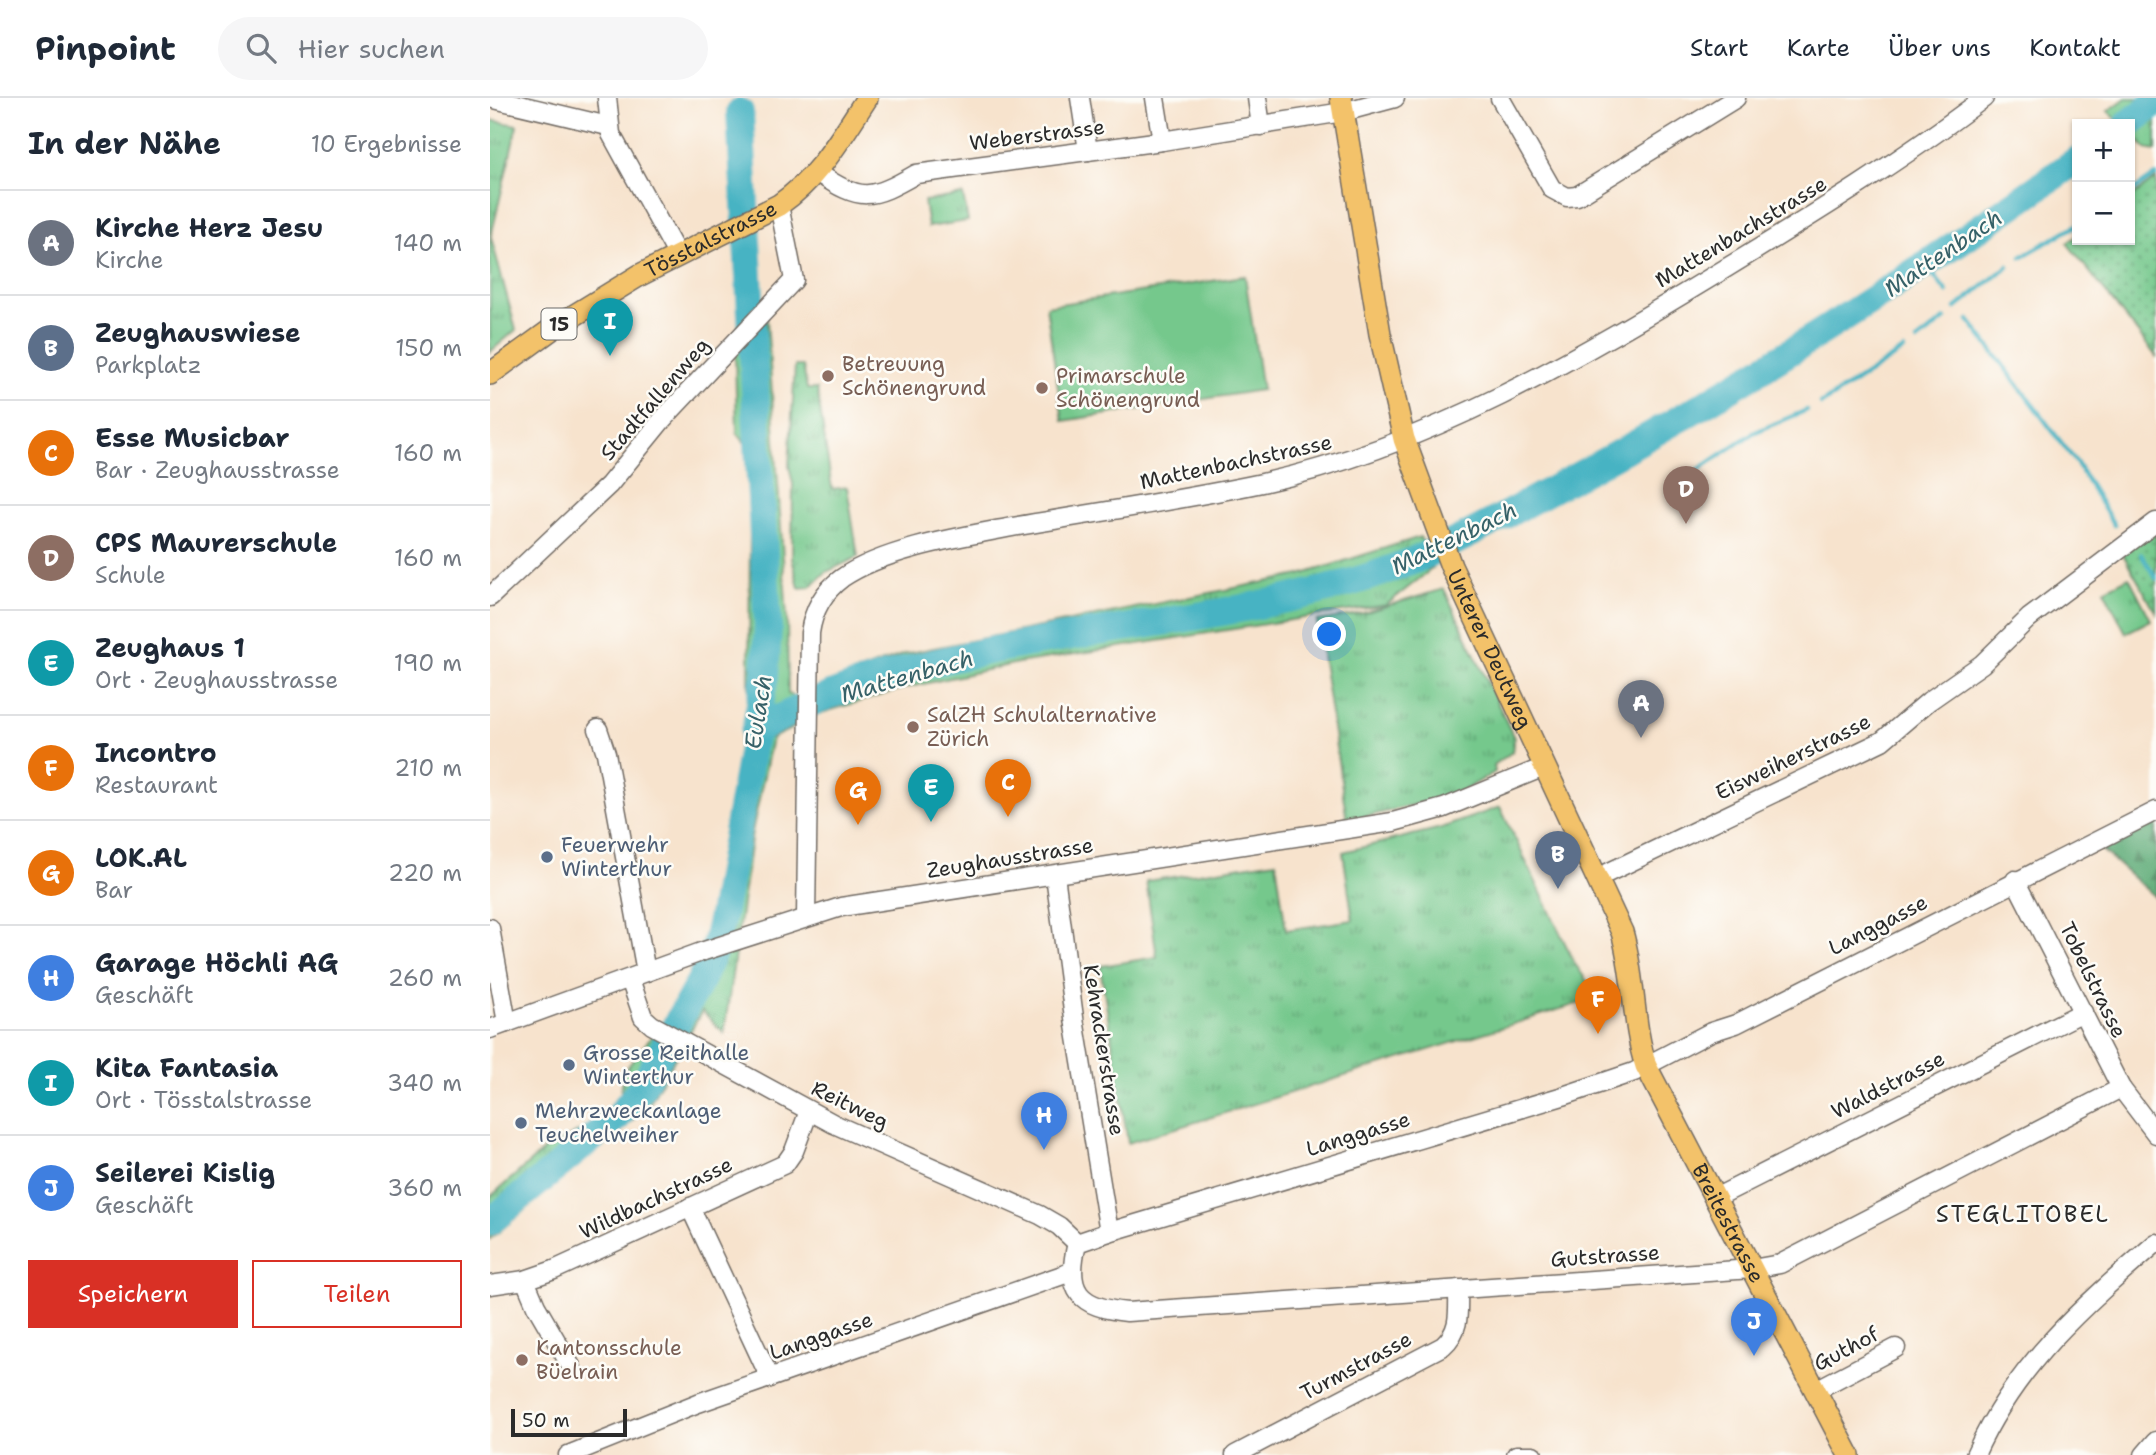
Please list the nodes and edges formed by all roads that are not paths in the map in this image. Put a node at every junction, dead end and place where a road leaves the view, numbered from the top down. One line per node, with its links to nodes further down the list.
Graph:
1 (490, 98): 13 (street)
2 (607, 98): 13 (street)
3 (867, 98): 16 (main road, Tösstalstrasse / 15)
4 (1080, 98): 15 (street)
5 (1155, 98): 14 (street)
6 (1257, 98): 12 (street)
7 (1395, 98): 11 (street, Weberstrasse)
8 (1500, 98): 9 (street)
9 (1736, 98)
10 (1984, 98): 20 (street, Mattenbachstrasse)
11 (1342, 105): 12 (street, Weberstrasse); 20 (main road, Unterer Deutweg)
12 (1261, 125): 14 (street, Weberstrasse)
13 (608, 126): 18 (street)
14 (1161, 141): 15 (street, Weberstrasse)
15 (1088, 151): 16 (street, Weberstrasse)
16 (818, 173): 17 (main road, Tösstalstrasse / 15)
17 (779, 205): 18 (main road, Tösstalstrasse / 15); 22 (street, Stadtfallenweg)
18 (678, 256): 19 (main road, Tösstalstrasse / 15)
19 (490, 374)
20 (1404, 439): 24 (main road, Unterer Deutweg); 29 (street, Mattenbachstrasse)
21 (2156, 522): 27 (street, Eisweiherstrasse)
22 (490, 597)
23 (598, 729): 31 (street, Reitweg)
24 (1544, 767): 26 (street, Zeughausstrasse); 27 (main road, Unterer Deutweg)
25 (2156, 811): 28 (street, Langgasse)
26 (1055, 875): 29 (street, Zeughausstrasse); 41 (street, Kehrackerstrasse)
27 (1597, 877): 35 (main road, Unterer Deutweg)
28 (2015, 880): 32 (street, Tobelstrasse); 35 (street, Langgasse)
29 (806, 917): 31 (street, Zeughausstrasse)
30 (490, 928): 33 (street)
31 (638, 976): 33 (street, Zeughausstrasse); 37 (street, Reitweg)
32 (2083, 1012): 36 (street, Tobelstrasse); 39 (street, Waldstrasse)
33 (508, 1023): 34 (street, Zeughausstrasse)
34 (490, 1029)
35 (1646, 1066): 39 (main road, Breitestrasse); 41 (street, Langgasse)
36 (2122, 1088): 38 (street, Tobelstrasse); 44 (street, Gutstrasse)
37 (809, 1111): 40 (street, Wildbachstrasse); 42 (street, Reitweg)
38 (2156, 1133)
39 (1715, 1198): 44 (main road, Breitestrasse)
40 (690, 1207): 46 (street, Wildbachstrasse); 51 (street)
41 (1109, 1232): 42 (street, Langgasse)
42 (1077, 1243): 45 (street)
43 (2156, 1243): 59 (street)
44 (1752, 1269): 48 (street, Gutstrasse); 52 (main road, Breitestrasse)
45 (1071, 1272): 48 (street, Gutstrasse); 51 (street, Langgasse)
46 (525, 1280): 47 (street, Wildbachstrasse); 50 (street)
47 (490, 1285)
48 (1458, 1289): 55 (street, Turmstrasse)
49 (1896, 1348): 52 (street, Guthof)
50 (572, 1368)
51 (770, 1378): 54 (street, Langgasse)
52 (1816, 1390): 58 (main road, Breitestrasse)
53 (2156, 1441): 60 (street)
54 (568, 1455)
55 (1235, 1455)
56 (1516, 1455): 57 (street)
57 (1533, 1455)
58 (1849, 1455)
59 (1975, 1455)
60 (2144, 1455)

